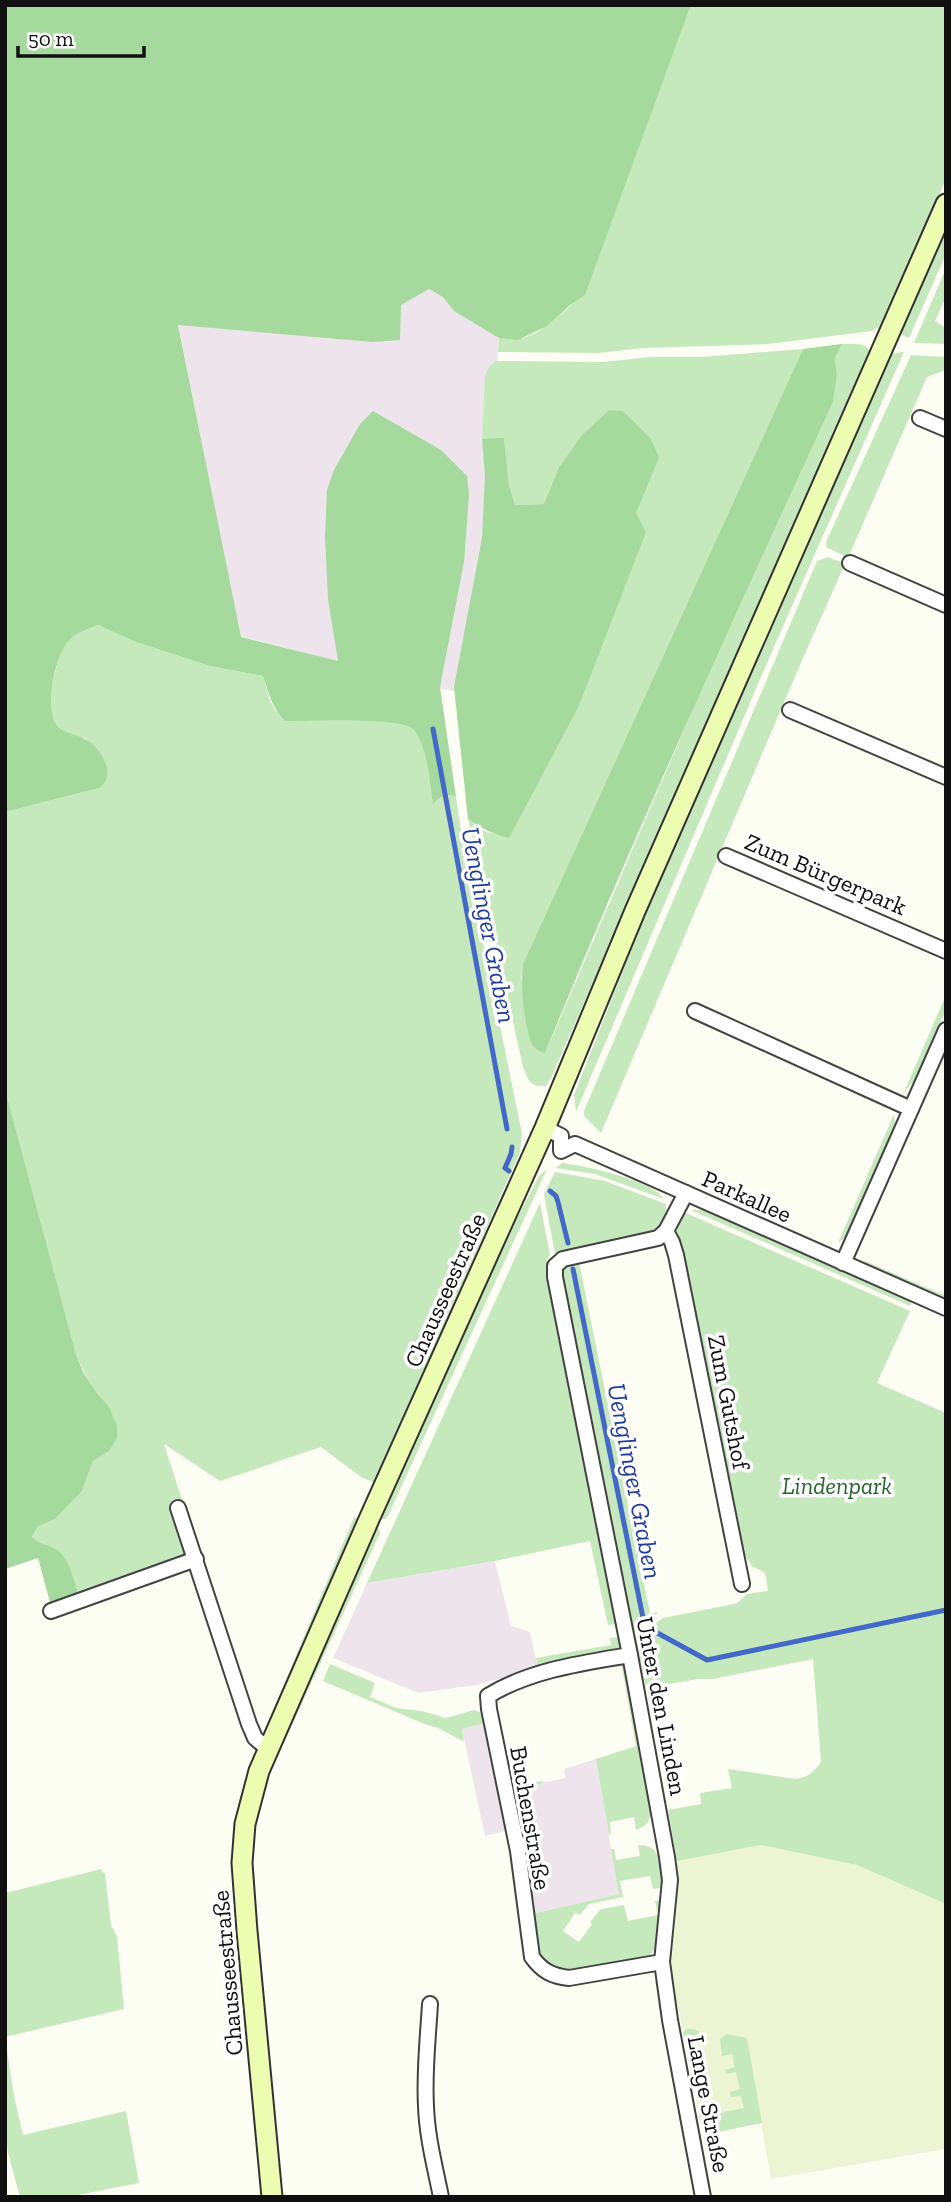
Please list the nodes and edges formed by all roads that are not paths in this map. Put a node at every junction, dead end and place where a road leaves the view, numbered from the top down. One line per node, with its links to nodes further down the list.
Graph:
1 (946, 204): 13 (main road, Chausseestraße)
2 (920, 418): 3 (street)
3 (946, 429)
4 (850, 563): 5 (street)
5 (946, 605)
6 (790, 710): 7 (street)
7 (946, 777)
8 (726, 856): 9 (street, Zum Bürgerpark)
9 (946, 951)
10 (695, 1011): 12 (street)
11 (946, 1030): 12 (street)
12 (911, 1109): 16 (street)
13 (545, 1128): 14 (street, Parkallee); 23 (main road, Chausseestraße)
14 (686, 1194): 15 (street); 16 (street, Parkallee)
15 (666, 1231): 20 (street, Zum Gutshof); 22 (street, Unter den Linden)
16 (843, 1263): 17 (street, Parkallee)
17 (946, 1308)
18 (178, 1508): 19 (street)
19 (196, 1559): 21 (street); 23 (street)
20 (742, 1584)
21 (51, 1611)
22 (630, 1655): 24 (street, Unter den Linden); 24 (street, Buchenstraße)
23 (268, 1749): 27 (main road, Chausseestraße)
24 (662, 1962): 26 (street, Unter den Linden)
25 (430, 2004): 28 (street)
26 (670, 2020): 29 (street, Lange Straße)
27 (272, 2197)
28 (441, 2197)
29 (704, 2197)

